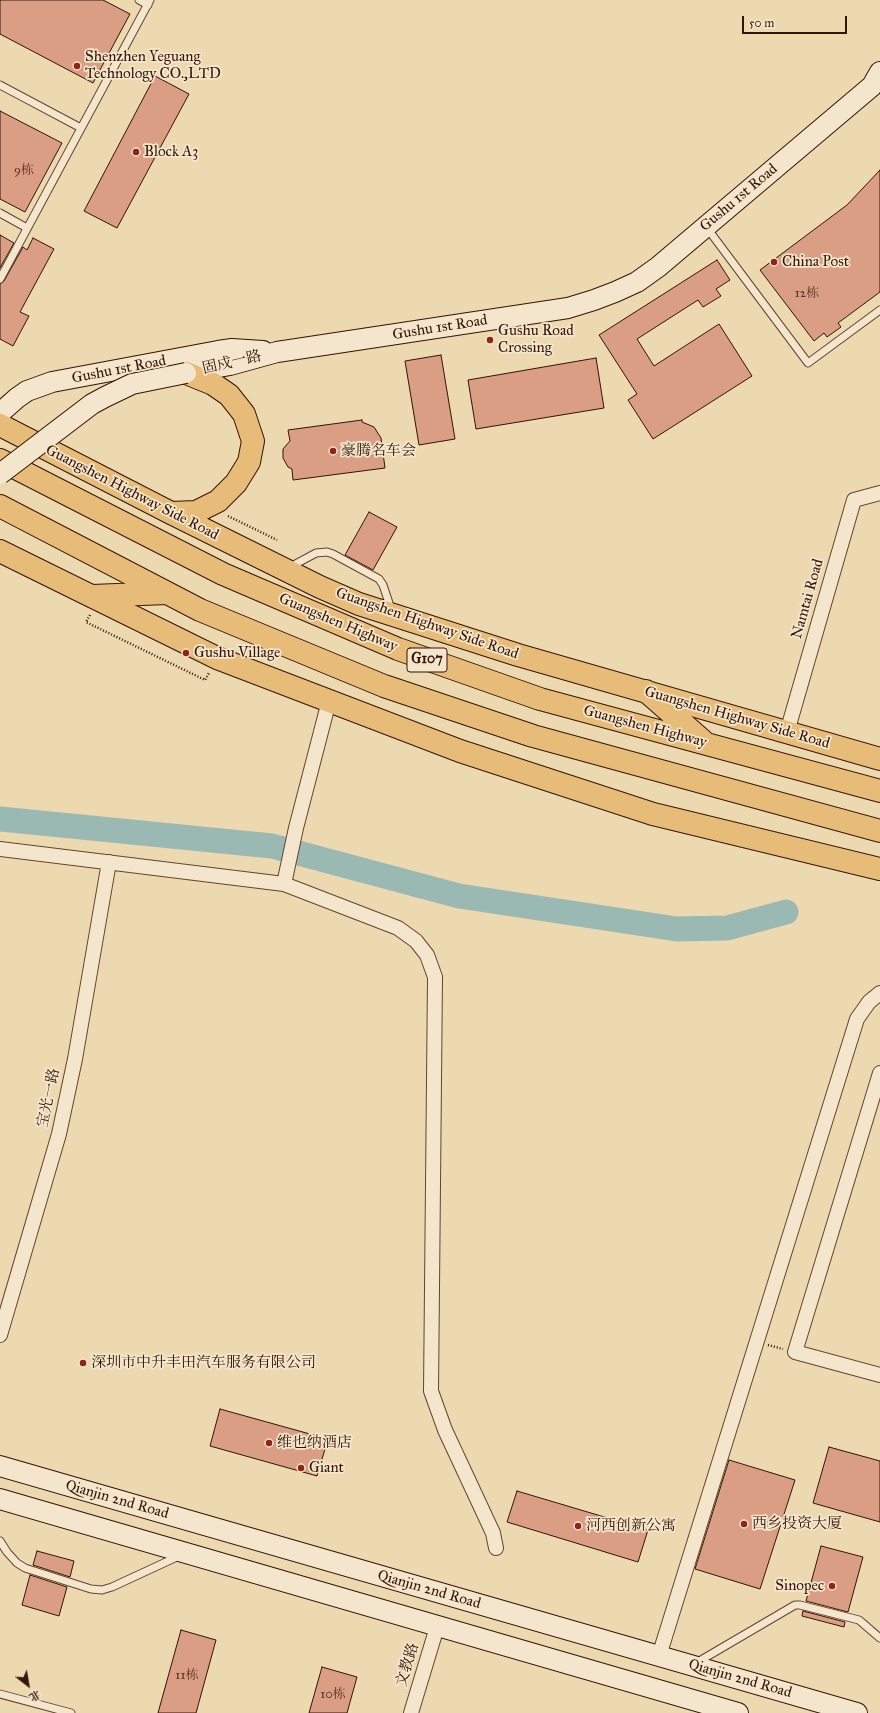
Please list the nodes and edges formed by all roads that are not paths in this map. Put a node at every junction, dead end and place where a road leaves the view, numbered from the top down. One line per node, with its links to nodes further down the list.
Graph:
1 (139, 0): 2 (lane)
2 (149, 2): 5 (lane)
3 (880, 72): 7 (main road, Gushu 1st Road)
4 (0, 85): 5 (lane)
5 (81, 128): 8 (lane)
6 (0, 213): 8 (lane)
7 (706, 226): 10 (lane); 11 (main road, Gushu 1st Road)
8 (27, 228): 9 (lane)
9 (0, 279)
10 (880, 310)
11 (276, 352): 12 (main road, 固戍一路); 13 (main road, Gushu 1st Road)
12 (186, 373): 16 (main road, Gushu 1st Road, bridge); 19 (main road)
13 (0, 413)
14 (0, 425): 19 (main road, Guangshen Highway Side Road)
15 (0, 460): 28 (main road, Guangshen Highway / G107)
16 (0, 474)
17 (880, 493): 27 (street, Namtai Road)
18 (0, 506): 22 (main road, G107)
19 (171, 513): 21 (main road, Guangshen Highway Side Road)
20 (0, 551): 23 (main road)
21 (283, 569): 24 (main road, Guangshen Highway Side Road); 24 (lane)
22 (168, 593): 23 (main road); 31 (main road, G107)
23 (92, 603): 26 (main road)
24 (398, 617): 25 (main road, Guangshen Highway Side Road)
25 (646, 691): 27 (main road, Guangshen Highway Side Road); 28 (main road)
26 (329, 701): 34 (main road); 35 (street)
27 (787, 732): 29 (main road, Guangshen Highway Side Road)
28 (707, 744): 30 (main road, Guangshen Highway / G107)
29 (880, 759)
30 (880, 792)
31 (880, 831)
32 (0, 849): 33 (street)
33 (109, 862): 35 (street); 39 (street, 宝光一路)
34 (880, 869)
35 (284, 884): 44 (street)
36 (880, 993): 48 (street)
37 (880, 1073): 38 (street)
38 (874, 1112): 40 (street)
39 (0, 1335)
40 (880, 1375)
41 (0, 1466): 48 (main road, Qianjin 2nd Road)
42 (0, 1499): 45 (main road)
43 (0, 1542): 45 (lane)
44 (496, 1548)
45 (186, 1554): 46 (main road)
46 (437, 1627): 52 (street, 文教路); 53 (main road)
47 (880, 1638): 49 (lane)
48 (660, 1656): 49 (main road, Qianjin 2nd Road)
49 (692, 1665): 54 (main road, Qianjin 2nd Road)
50 (0, 1694): 51 (lane)
51 (71, 1713)
52 (411, 1713)
53 (738, 1713)
54 (857, 1713)

